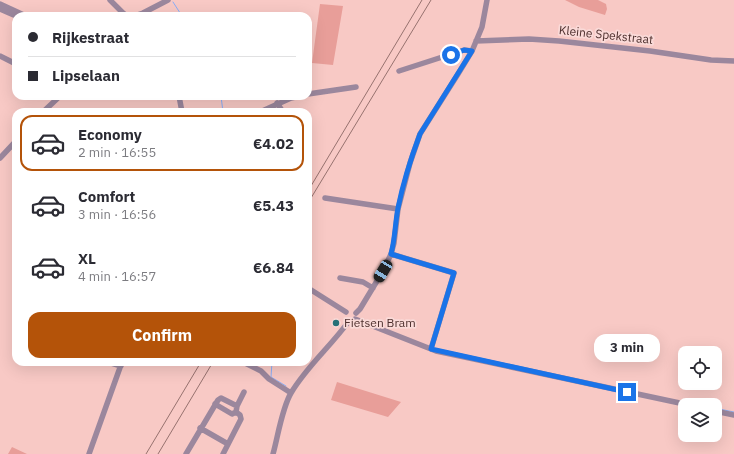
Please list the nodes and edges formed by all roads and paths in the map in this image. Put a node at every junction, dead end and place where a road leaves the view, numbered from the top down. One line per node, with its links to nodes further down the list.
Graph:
1 (110, 0): 7 (street)
2 (168, 0): 8 (street)
3 (488, 0): 10 (street)
4 (0, 4): 6 (street)
5 (0, 9): 9 (street)
6 (17, 12)
7 (122, 12)
8 (149, 12)
9 (12, 14)
10 (476, 41): 11 (street); 13 (street, Kleine Spekstraat)
11 (472, 51): 15 (street); 27 (street)
12 (0, 56): 14 (street)
13 (734, 61)
14 (12, 62)
15 (399, 71)
16 (356, 87): 17 (street)
17 (312, 93)
18 (56, 100): 21 (street)
19 (286, 100): 20 (street)
20 (278, 103): 22 (street); 23 (street)
21 (47, 108)
22 (268, 108)
23 (281, 108)
24 (12, 145): 25 (street)
25 (0, 158)
26 (325, 198): 27 (street)
27 (398, 209): 28 (street)
28 (391, 254): 30 (street); 35 (street)
29 (340, 278): 30 (street)
30 (373, 288): 33 (street)
31 (312, 291): 32 (street)
32 (346, 312): 33 (street); 34 (street)
33 (355, 316): 34 (street); 35 (street)
34 (349, 321): 36 (street)
35 (431, 349): 42 (street)
36 (312, 365)
37 (121, 366): 50 (street)
38 (251, 366): 41 (street)
39 (311, 366): 41 (street)
40 (244, 392): 44 (street)
41 (291, 393): 52 (street)
42 (678, 403)
43 (215, 404): 44 (street); 44 (street); 47 (street)
44 (236, 409): 48 (street)
45 (722, 411): 46 (street)
46 (734, 414)
47 (200, 428): 48 (street); 49 (street)
48 (228, 444): 51 (street)
49 (188, 453)
50 (89, 454)
51 (222, 454)
52 (273, 454)

